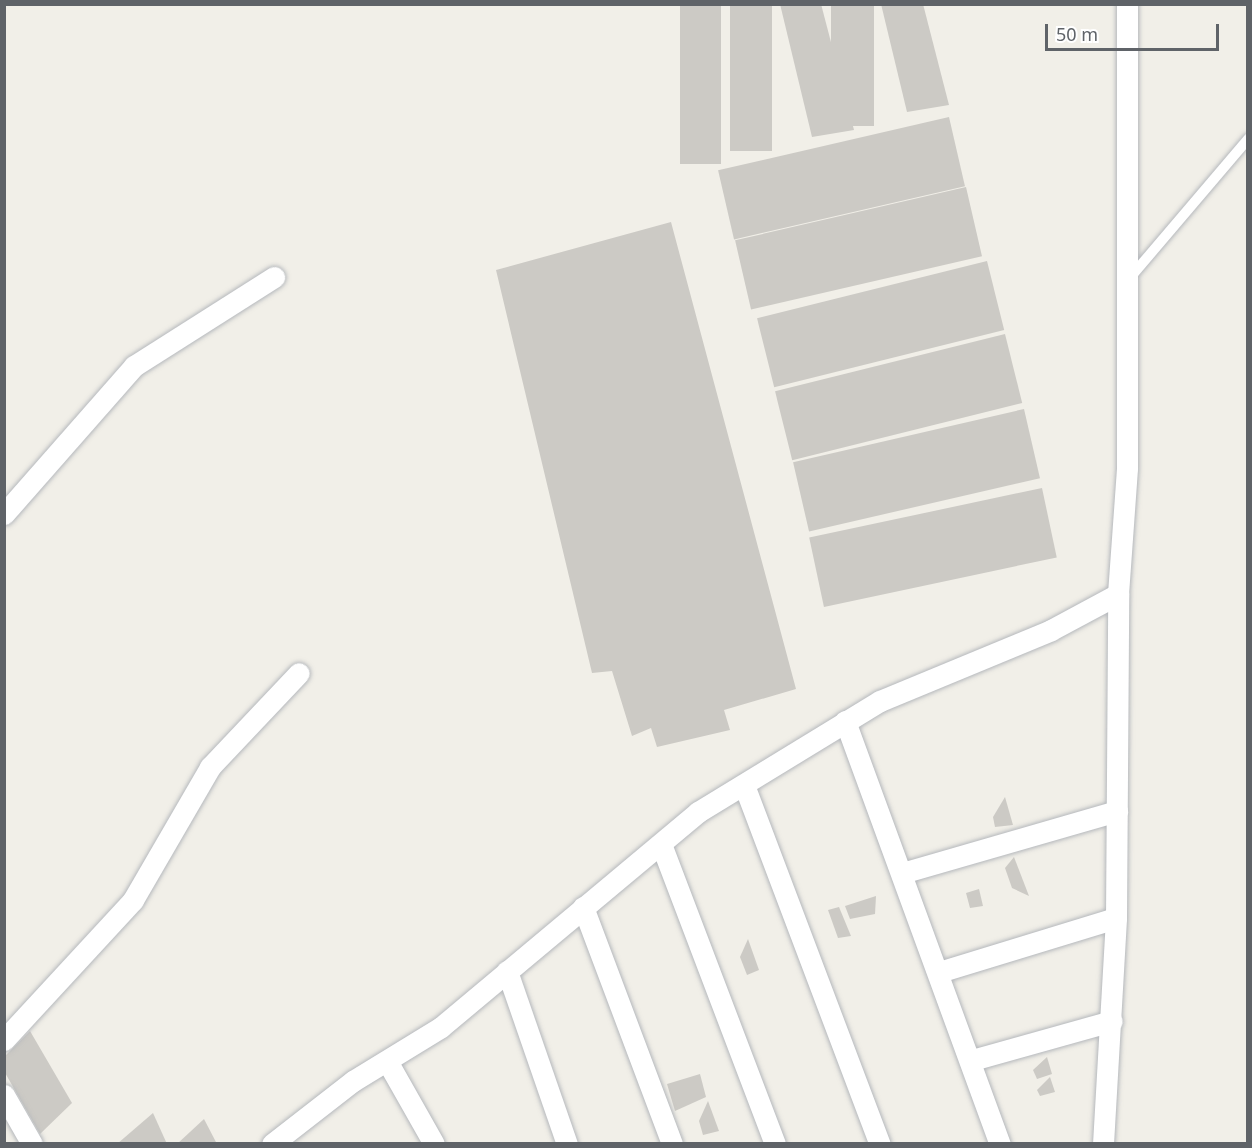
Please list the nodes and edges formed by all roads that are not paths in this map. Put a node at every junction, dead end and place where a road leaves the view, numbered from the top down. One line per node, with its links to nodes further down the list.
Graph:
1 (1127, 4): 4 (street)
2 (1248, 139): 4 (lane)
3 (274, 277): 5 (street)
4 (1127, 282): 6 (street)
5 (4, 514)
6 (1118, 594): 8 (street); 10 (street)
7 (299, 673): 18 (street)
8 (845, 721): 9 (street); 12 (street)
9 (744, 785): 11 (street); 28 (street)
10 (1117, 812): 12 (street); 14 (street)
11 (661, 844): 13 (street); 27 (street)
12 (902, 873): 16 (street)
13 (583, 907): 15 (street); 26 (street)
14 (1116, 918): 16 (street); 17 (street)
15 (507, 971): 20 (street); 25 (street)
16 (939, 972): 19 (street)
17 (1112, 1021): 19 (street); 30 (street)
18 (4, 1041)
19 (972, 1060): 29 (street)
20 (387, 1061): 23 (street); 24 (street)
21 (4, 1095): 22 (street)
22 (32, 1143)
23 (272, 1143)
24 (434, 1143)
25 (567, 1143)
26 (672, 1143)
27 (775, 1143)
28 (880, 1143)
29 (1000, 1143)
30 (1103, 1143)

